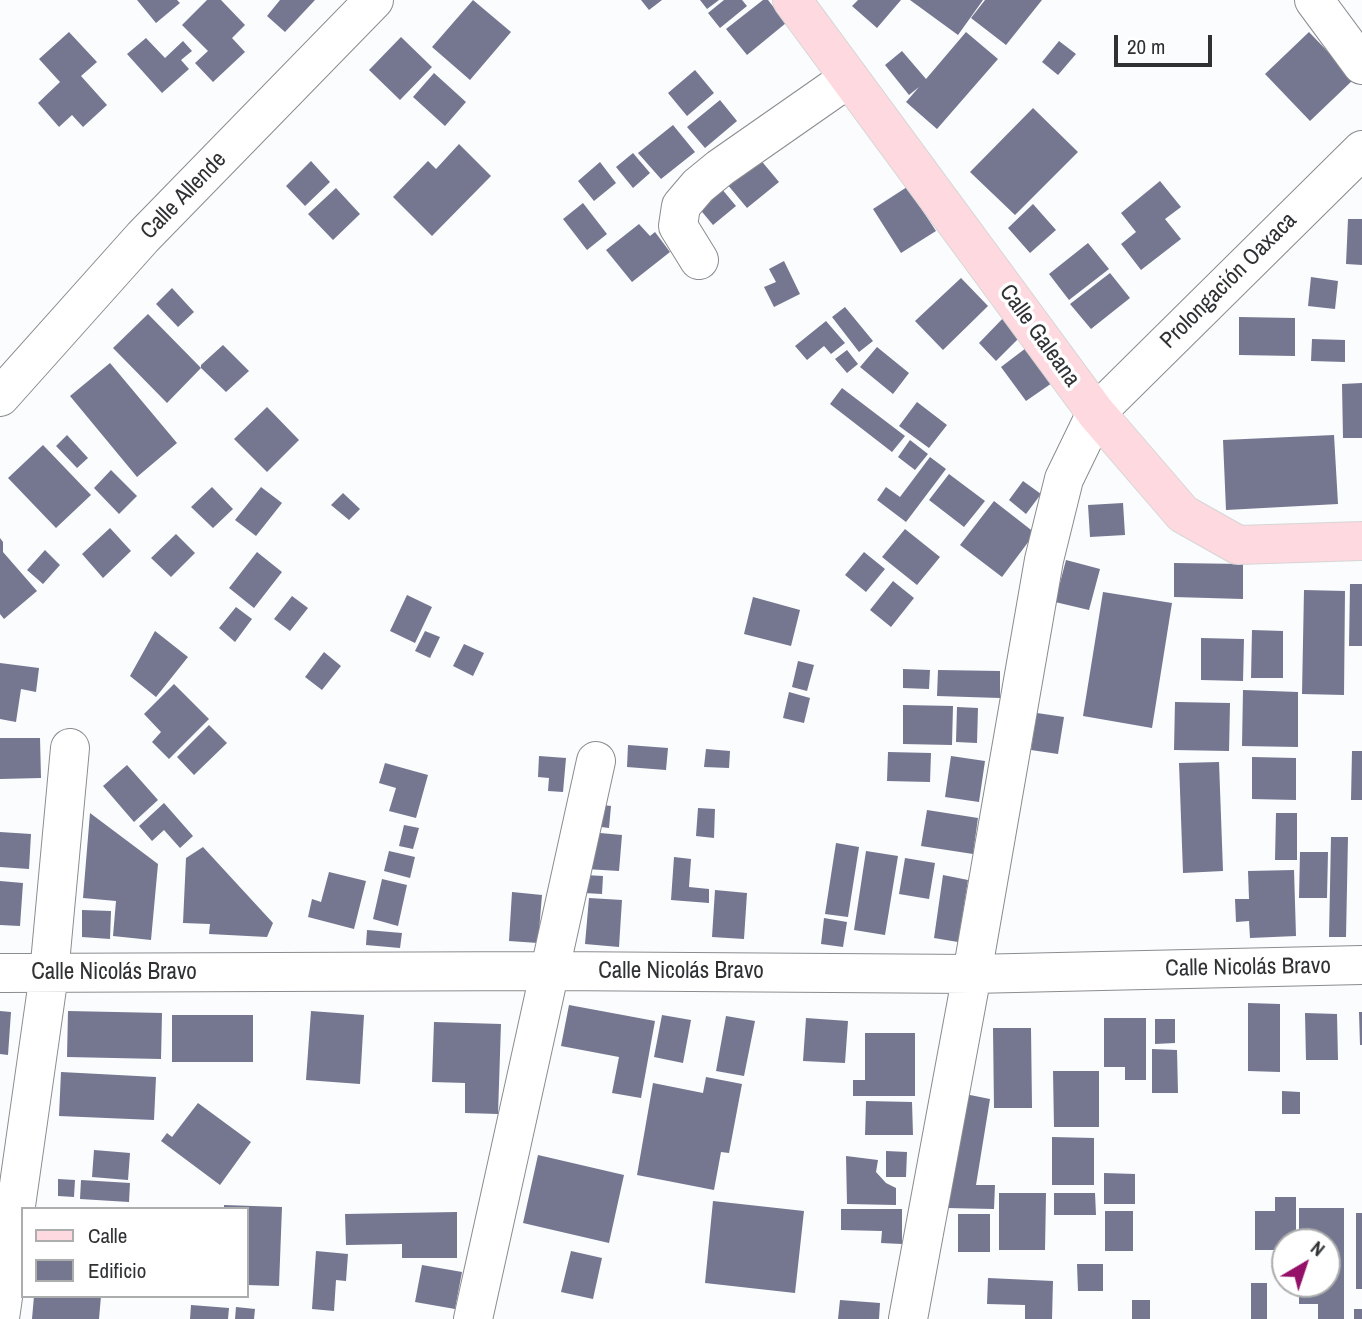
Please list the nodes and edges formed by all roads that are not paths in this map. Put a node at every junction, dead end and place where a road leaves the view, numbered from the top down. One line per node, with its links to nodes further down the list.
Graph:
1 (374, 0): 8 (street, Calle Allende)
2 (792, 0): 5 (main road, Calle Galeana)
3 (1314, 0): 4 (street)
4 (1362, 65)
5 (849, 78): 7 (street); 9 (main road, Calle Galeana)
6 (1362, 150): 9 (street, Prolongación Oaxaca)
7 (699, 260)
8 (0, 397)
9 (1096, 413): 10 (main road, Calle Galeana); 17 (street, Prolongación Oaxaca)
10 (1362, 541)
11 (70, 748): 16 (street)
12 (596, 761): 14 (street)
13 (1362, 965): 17 (street, Calle Nicolás Bravo)
14 (551, 971): 16 (street, Calle Nicolás Bravo); 17 (street, Calle Nicolás Bravo); 19 (street)
15 (0, 973): 16 (street, Calle Nicolás Bravo)
16 (48, 974): 18 (street)
17 (972, 974): 20 (street, Prolongación Oaxaca)
18 (0, 1318)
19 (473, 1319)
20 (908, 1319)

